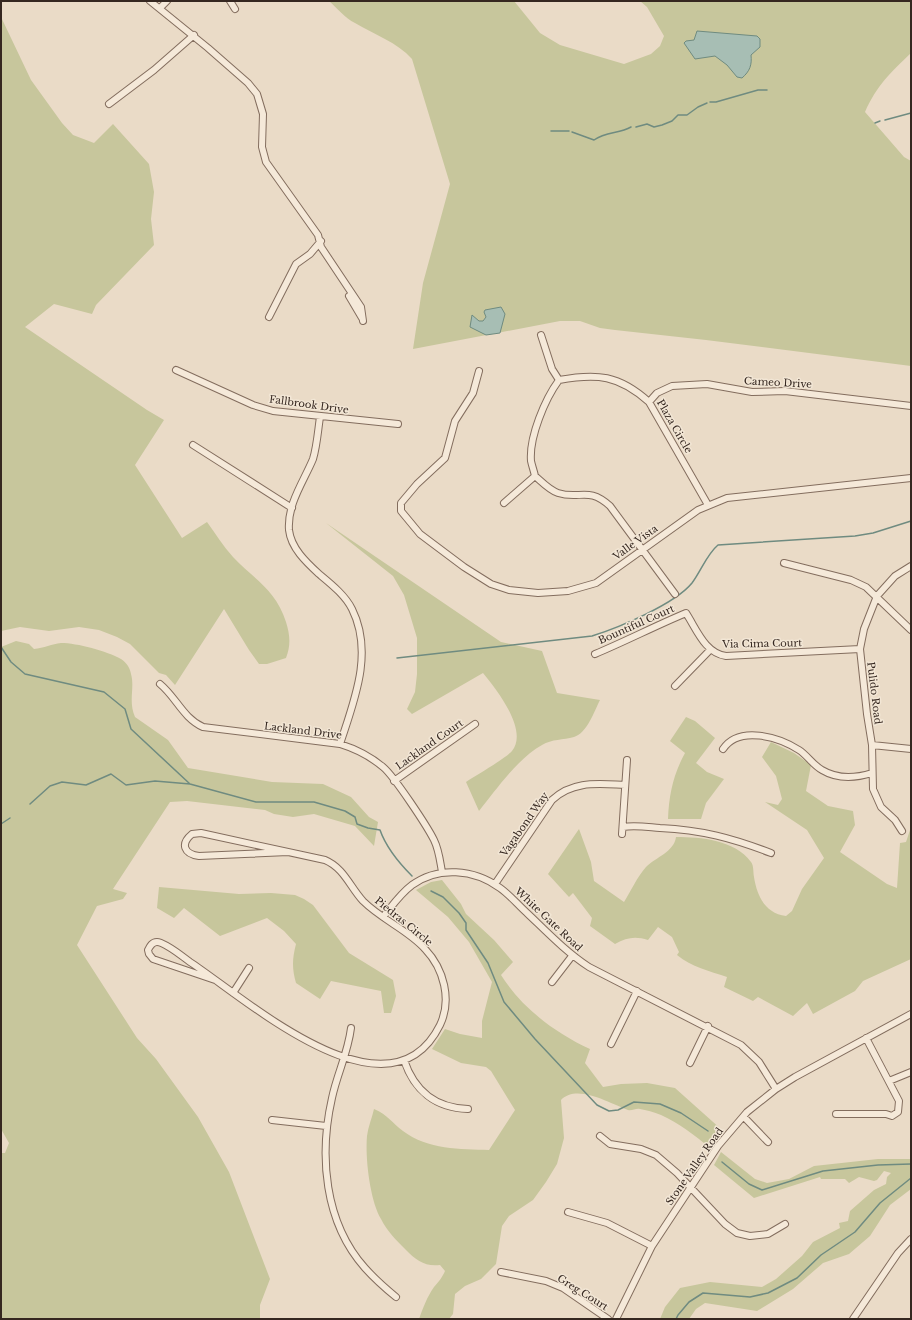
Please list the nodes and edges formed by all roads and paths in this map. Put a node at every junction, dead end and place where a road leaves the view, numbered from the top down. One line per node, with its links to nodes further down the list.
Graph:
1 (150, 1): 4 (street)
2 (167, 1): 4 (street)
3 (230, 1): 5 (street)
4 (160, 8): 6 (street)
5 (235, 9)
6 (194, 36): 7 (street); 8 (street)
7 (109, 104)
8 (321, 244): 9 (street); 10 (street)
9 (269, 317)
10 (364, 321)
11 (541, 335): 14 (street)
12 (176, 370): 17 (street, Fallbrook Drive)
13 (479, 371): 25 (street, Valle Vista)
14 (559, 380): 15 (street, Plaza Circle); 20 (street)
15 (650, 402): 16 (street, Cameo Drive); 23 (street, Plaza Circle)
16 (911, 406)
17 (320, 417): 18 (street, Fallbrook Drive); 24 (street)
18 (398, 424)
19 (193, 445): 24 (street)
20 (535, 476): 22 (street); 25 (street)
21 (911, 478): 23 (street, Valle Vista)
22 (504, 503)
23 (708, 505): 25 (street, Valle Vista)
24 (292, 508): 38 (street)
25 (642, 549): 28 (street)
26 (784, 563): 29 (street)
27 (911, 566): 29 (street, Pulido Road)
28 (675, 594)
29 (877, 596): 31 (street); 32 (street, Pulido Road)
30 (686, 613): 33 (street, Via Cima Court); 34 (street, Bountiful Court)
31 (911, 630)
32 (860, 649): 33 (street, Via Cima Court); 39 (street, Pulido Road)
33 (710, 650): 36 (street)
34 (594, 654)
35 (160, 684): 38 (street, Lackland Drive)
36 (675, 686)
37 (475, 724): 44 (street, Lackland Court)
38 (340, 744): 44 (street, Lackland Drive)
39 (872, 745): 41 (street); 43 (street, Pulido Road)
40 (723, 749): 43 (street)
41 (911, 749)
42 (627, 760): 45 (street)
43 (872, 773): 46 (street, Pulido Road)
44 (394, 781): 49 (street, Lackland Drive)
45 (625, 785): 48 (street); 50 (street, Vagabond Way)
46 (902, 831)
47 (288, 852): 47 (street, Piedras Circle); 51 (street, Piedras Circle)
48 (771, 854)
49 (442, 872): 50 (street, White Gate Road); 51 (street, White Gate Road)
50 (495, 884): 52 (street, White Gate Road)
51 (383, 917): 64 (street, Piedras Circle)
52 (572, 956): 55 (street); 56 (street, White Gate Road)
53 (249, 968): 57 (street)
54 (215, 980): 54 (street, Piedras Circle); 57 (street, Piedras Circle)
55 (552, 982)
56 (637, 991): 59 (street, White Gate Road); 62 (street)
57 (233, 993): 63 (street, Piedras Circle)
58 (911, 1014): 61 (street, Stone Valley Road)
59 (708, 1026): 65 (street); 68 (street, White Gate Road)
60 (351, 1028): 63 (street)
61 (866, 1038): 67 (street); 68 (street, Stone Valley Road)
62 (611, 1044)
63 (345, 1058): 64 (street, Piedras Circle); 73 (street)
64 (404, 1060): 69 (street)
65 (690, 1063)
66 (911, 1072): 67 (street)
67 (889, 1081): 70 (street)
68 (776, 1088): 71 (street, Stone Valley Road)
69 (468, 1109)
70 (836, 1114)
71 (744, 1117): 75 (street); 76 (street, Stone Valley Road)
72 (272, 1120): 73 (street)
73 (326, 1126): 82 (street)
74 (600, 1136): 76 (street)
75 (768, 1142)
76 (690, 1187): 78 (street); 80 (street, Stone Valley Road)
77 (568, 1212): 80 (street)
78 (785, 1224)
79 (911, 1239): 85 (street)
80 (652, 1246): 84 (street, Stone Valley Road)
81 (501, 1272): 83 (street, Greg Court)
82 (396, 1297)
83 (608, 1319)
84 (616, 1319)
85 (853, 1319)

